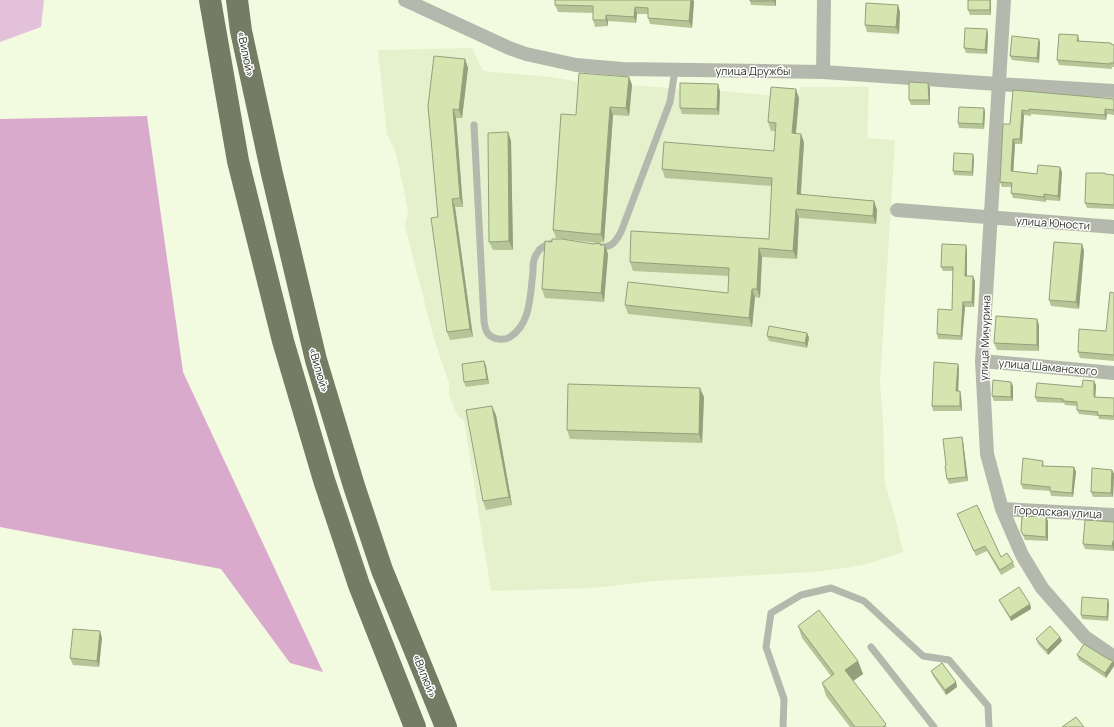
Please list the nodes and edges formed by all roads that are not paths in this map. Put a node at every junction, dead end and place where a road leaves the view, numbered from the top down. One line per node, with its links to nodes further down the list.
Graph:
1 (210, 0): 22 (highway)
2 (237, 0): 23 (highway, «Вилюй»)
3 (405, 0): 6 (street, улица Дружбы)
4 (824, 0): 7 (street)
5 (1004, 0): 8 (street, улица Мичурина)
6 (676, 70): 7 (street, улица Дружбы); 15 (lane)
7 (824, 72): 8 (street, улица Дружбы)
8 (998, 84): 9 (street, улица Дружбы); 12 (street, улица Мичурина)
9 (1114, 91)
10 (474, 125): 14 (lane)
11 (897, 210): 12 (street, улица Юности)
12 (991, 218): 13 (street, улица Юности); 16 (street, улица Мичурина)
13 (1114, 227)
14 (562, 243)
15 (590, 246)
16 (982, 361): 17 (street, улица Шаманского); 18 (street, улица Мичурина)
17 (1114, 373)
18 (1002, 509): 19 (street, Городская улица); 21 (street, улица Мичурина)
19 (1114, 515)
20 (871, 647): 25 (lane)
21 (1113, 655)
22 (415, 727)
23 (446, 727)
24 (783, 727): 26 (lane)
25 (934, 727)
26 (988, 727)

